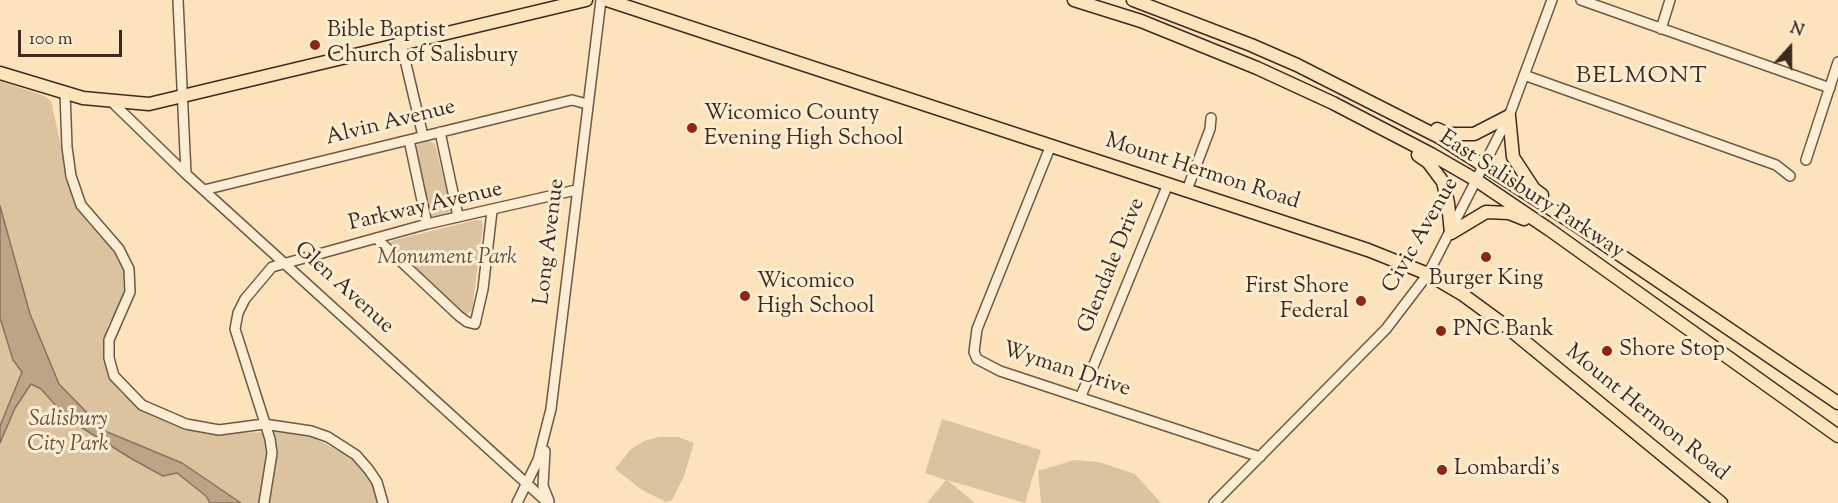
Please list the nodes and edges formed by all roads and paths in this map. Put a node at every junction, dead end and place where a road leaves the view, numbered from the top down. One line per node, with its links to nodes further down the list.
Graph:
1 (178, 0): 19 (street)
2 (586, 0): 13 (main road)
3 (601, 0): 22 (street, Long Avenue)
4 (607, 0): 11 (main road, Mount Hermon Road)
5 (641, 0): 11 (main road)
6 (1074, 0): 21 (main road, East Salisbury Parkway)
7 (1133, 0): 23 (main road, East Salisbury Parkway)
8 (1552, 0): 16 (street, Civic Avenue)
9 (1581, 0): 12 (street)
10 (1670, 0): 12 (street)
11 (650, 14): 29 (main road, Mount Hermon Road)
12 (1661, 29): 17 (street)
13 (401, 43): 19 (main road); 27 (street)
14 (1838, 62): 17 (street)
15 (0, 74): 18 (main road)
16 (1524, 75): 24 (street, Civic Avenue); 33 (street)
17 (1830, 88): 30 (street)
18 (65, 93): 20 (main road); 50 (street)
19 (183, 97): 20 (main road); 32 (street)
20 (112, 103): 32 (street, Glen Avenue)
21 (1333, 103): 34 (main road, East Salisbury Parkway); 42 (main road)
22 (587, 104): 26 (street, Alvin Avenue); 37 (street, Long Avenue)
23 (1380, 106): 24 (main road); 31 (main road, East Salisbury Parkway)
24 (1509, 116): 31 (street, Civic Avenue); 45 (main road)
25 (1211, 118): 38 (street)
26 (440, 132): 27 (street, Alvin Avenue); 40 (street)
27 (423, 136): 28 (street, Alvin Avenue)
28 (409, 140): 36 (street, Alvin Avenue); 41 (street)
29 (1051, 145): 35 (main road, Mount Hermon Road); 48 (street, Wyman Drive)
30 (1806, 160)
31 (1485, 165): 34 (street, Civic Avenue); 45 (main road, East Salisbury Parkway)
32 (186, 174): 36 (street, Glen Avenue)
33 (1790, 176)
34 (1476, 180): 42 (street, Civic Avenue); 46 (main road, East Salisbury Parkway)
35 (1168, 184): 38 (main road, Mount Hermon Road); 48 (street, Glendale Drive)
36 (204, 190): 44 (street, Glen Avenue)
37 (576, 190): 39 (street, Parkway Avenue); 52 (street, Long Avenue)
38 (1187, 190): 47 (main road, Mount Hermon Road)
39 (492, 211): 40 (street, Parkway Avenue); 43 (street)
40 (458, 216): 41 (street, Parkway Avenue)
41 (427, 224): 43 (street, Parkway Avenue)
42 (1451, 233): 46 (main road); 47 (street, Civic Avenue)
43 (376, 238): 44 (street, Parkway Avenue)
44 (284, 261): 50 (street); 54 (street, Glen Avenue)
45 (1634, 264): 49 (main road, East Salisbury Parkway)
46 (1602, 267): 51 (main road, East Salisbury Parkway)
47 (1428, 274): 53 (street, Civic Avenue); 60 (main road, Mount Hermon Road)
48 (1081, 396): 53 (street, Wyman Drive)
49 (1838, 403)
50 (264, 424): 55 (street); 56 (street)
51 (1838, 436)
52 (545, 439): 54 (street, Long Avenue); 58 (street)
53 (1260, 457): 59 (street, Civic Avenue)
54 (528, 486): 57 (street, Long Avenue); 58 (street, Glen Avenue)
55 (264, 503)
56 (384, 503)
57 (517, 503)
58 (549, 503)
59 (1214, 503)
60 (1721, 503)

